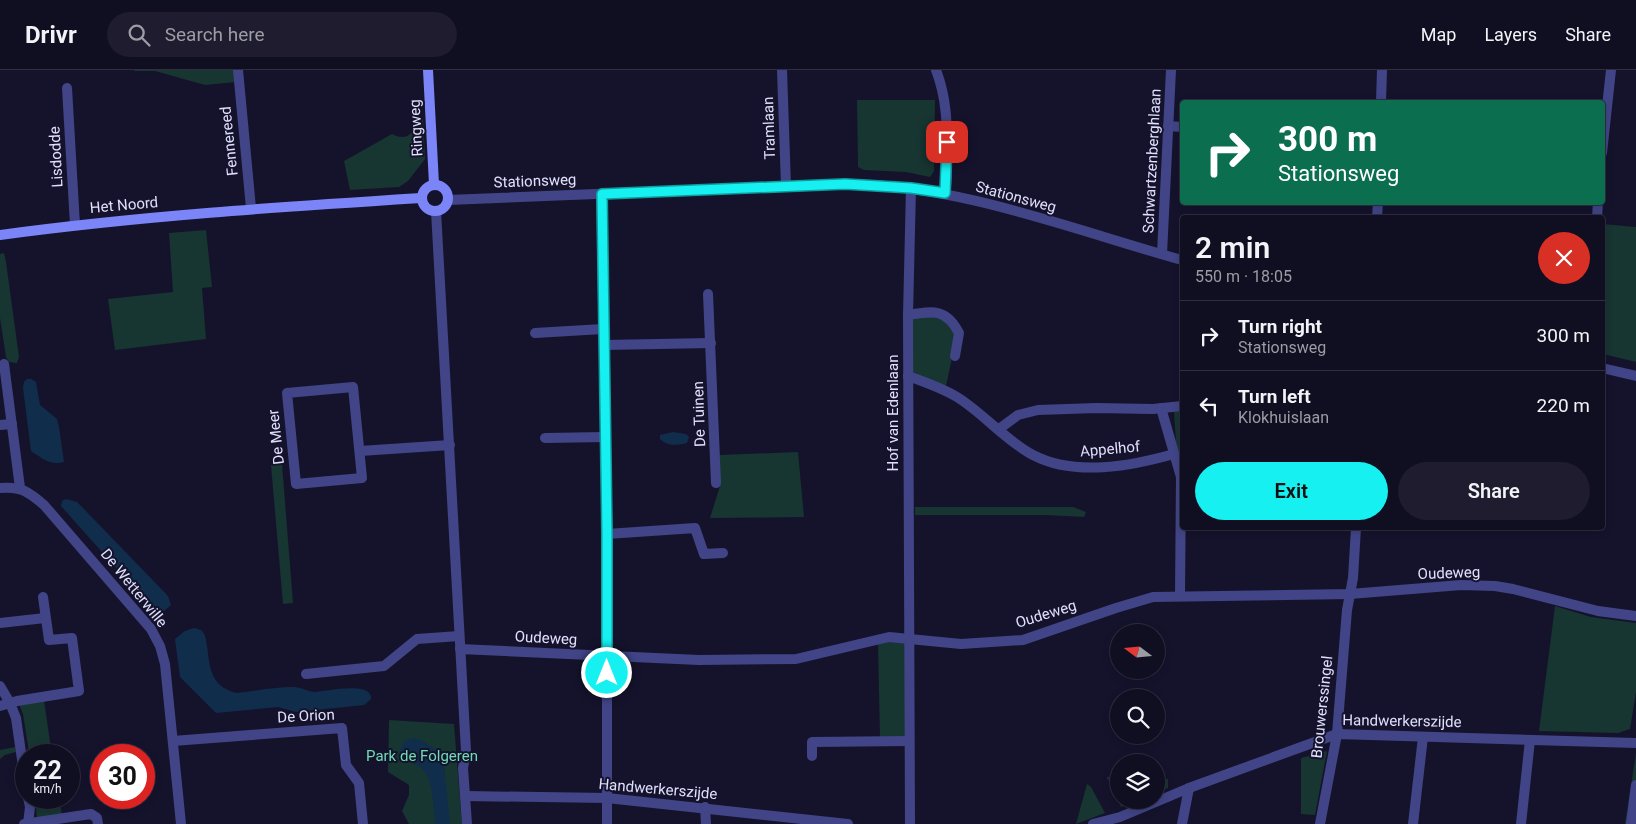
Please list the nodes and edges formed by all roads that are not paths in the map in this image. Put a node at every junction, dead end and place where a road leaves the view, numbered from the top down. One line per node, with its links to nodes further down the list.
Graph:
1 (238, 70): 20 (street, Fennereed)
2 (428, 70): 13 (main road, Ringweg)
3 (782, 70): 14 (street, Tramlaan)
4 (936, 70): 16 (street)
5 (1171, 70): 11 (street, Schwartzenberghlaan)
6 (1382, 70): 9 (street)
7 (1611, 70): 10 (street)
8 (68, 88): 22 (street, Lisdodde)
9 (1381, 100)
10 (1605, 125)
11 (1168, 126): 12 (street); 24 (street, Schwartzenberghlaan)
12 (1180, 127)
13 (434, 184): 18 (main road); 19 (main road)
14 (786, 186): 15 (street, Stationsweg); 17 (street, Stationsweg)
15 (911, 188): 16 (street, Stationsweg); 27 (street, Hof van Edenlaan)
16 (945, 193): 24 (street, Stationsweg)
17 (602, 194): 19 (street, Stationsweg); 28 (street)
18 (421, 198): 20 (main road); 21 (main road)
19 (448, 200): 21 (main road)
20 (251, 208): 22 (main road, Het Noord)
21 (436, 211): 44 (street)
22 (75, 225): 23 (main road, Het Noord)
23 (0, 235)
24 (1162, 254): 25 (street, Stationsweg)
25 (1180, 259)
26 (708, 294): 30 (street, De Tuinen)
27 (908, 315): 32 (street); 35 (street, Hof van Edenlaan)
28 (603, 329): 29 (street); 31 (street)
29 (535, 333)
30 (711, 343): 31 (street); 48 (street, De Tuinen)
31 (604, 345): 42 (street)
32 (955, 356)
33 (4, 364): 39 (street)
34 (1605, 369): 36 (street)
35 (908, 376): 41 (street, Appelhof); 62 (street, Hof van Edenlaan)
36 (1636, 376)
37 (1180, 406): 38 (street)
38 (1160, 408): 41 (street); 46 (street)
39 (12, 424): 40 (street); 50 (street)
40 (0, 426)
41 (998, 429): 46 (street, Appelhof)
42 (605, 437): 43 (street); 53 (street)
43 (545, 438)
44 (450, 445): 45 (street); 61 (street)
45 (360, 451): 45 (street, De Meer)
46 (1174, 454): 47 (street)
47 (1180, 471)
48 (716, 483)
49 (0, 488): 50 (street)
50 (20, 488): 71 (street, De Wetterwille)
51 (1181, 530): 56 (street)
52 (1356, 530): 55 (street, Brouwerssingel)
53 (607, 534): 54 (street); 64 (street)
54 (724, 553)
55 (1350, 594): 56 (street, Oudeweg); 58 (street, Oudeweg); 68 (street, Brouwerssingel)
56 (1180, 596): 62 (street, Oudeweg)
57 (43, 597): 59 (street)
58 (1636, 616)
59 (45, 618): 60 (street); 67 (street)
60 (0, 624)
61 (459, 636): 63 (street); 65 (street)
62 (909, 638): 64 (street, Oudeweg); 72 (street, Hof van Edenlaan)
63 (460, 649): 64 (street, Oudeweg); 78 (street)
64 (606, 656): 79 (street)
65 (306, 674)
66 (0, 686): 67 (street)
67 (5, 704): 74 (street)
68 (1338, 734): 69 (street, Handwerkerszijde); 77 (street, Handwerkerszijde); 94 (street, Brouwerssingel)
69 (1423, 736): 70 (street, Handwerkerszijde); 95 (street)
70 (1530, 740): 73 (street, Handwerkerszijde); 96 (street)
71 (173, 741): 85 (street, De Wetterwille); 86 (street, De Orion)
72 (909, 741): 75 (street); 91 (street, Hof van Edenlaan)
73 (1636, 743)
74 (20, 744)
75 (812, 756)
76 (1636, 785): 97 (street)
77 (1189, 788): 92 (street, Handwerkerszijde); 93 (street)
78 (465, 796): 79 (street, Handwerkerszijde); 87 (street)
79 (607, 798): 80 (street, Handwerkerszijde); 88 (street)
80 (705, 807): 82 (street, Handwerkerszijde); 89 (street)
81 (30, 809): 83 (street)
82 (811, 822): 90 (street, Handwerkerszijde)
83 (27, 824): 84 (street)
84 (98, 824)
85 (181, 824)
86 (363, 824)
87 (467, 824)
88 (607, 824)
89 (706, 824)
90 (848, 824)
91 (910, 824)
92 (1093, 824)
93 (1182, 824)
94 (1320, 824)
95 (1413, 824)
96 (1521, 824)
97 (1631, 824)

